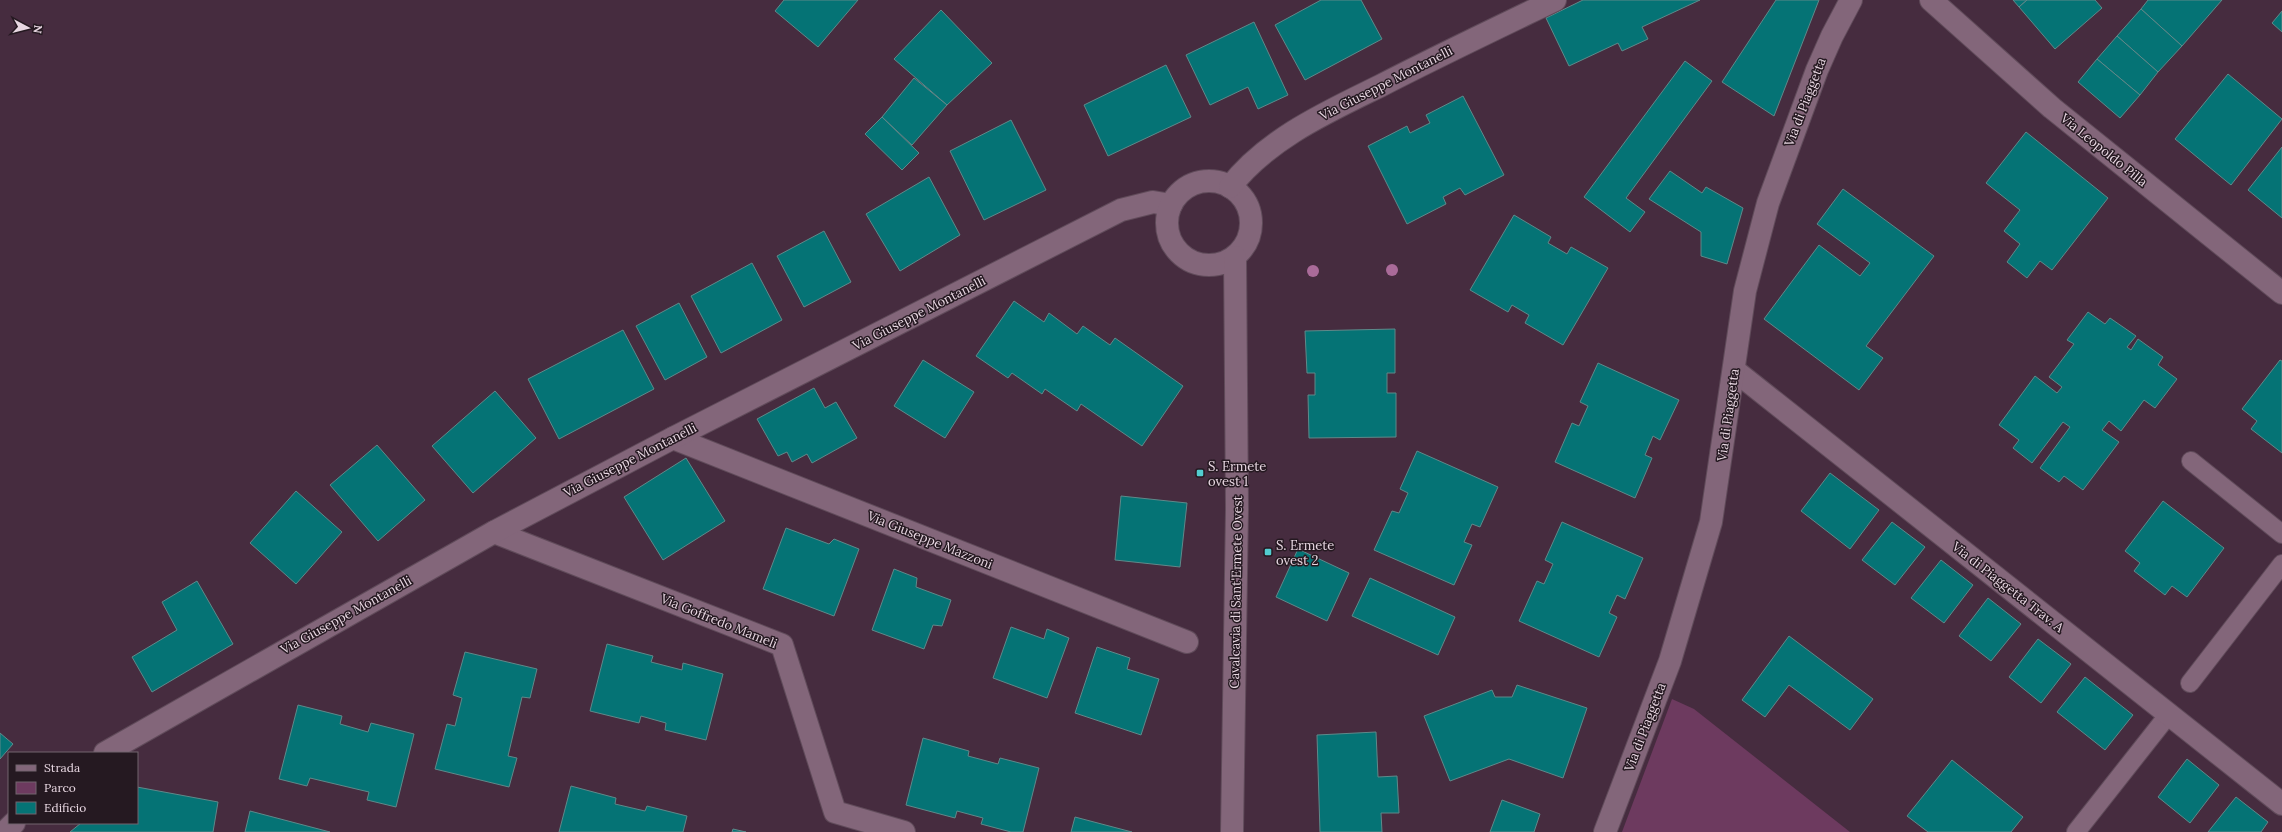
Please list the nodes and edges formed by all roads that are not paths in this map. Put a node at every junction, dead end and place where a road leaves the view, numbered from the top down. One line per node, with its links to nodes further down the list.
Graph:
1 (1555, 0): 4 (street, Via Giuseppe Montanelli)
2 (1851, 0): 8 (street, Via di Piaggetta)
3 (1931, 0): 7 (street, Via Leopoldo Pilla)
4 (1230, 187): 5 (street); 6 (street)
5 (1171, 204): 6 (street); 9 (street, Via Giuseppe Montanelli)
6 (1235, 257): 22 (street, Cavalcavia di Sant'Ermete Ovest)
7 (2282, 294)
8 (1734, 370): 16 (street, Via di Piaggetta Trav. A); 23 (street, Via di Piaggetta)
9 (672, 438): 11 (street, Via Giuseppe Montanelli); 14 (street, Via Giuseppe Mazzoni)
10 (2191, 461): 12 (lane)
11 (494, 532): 17 (street, Via Giuseppe Montanelli); 21 (street, Via Goffredo Mameli)
12 (2282, 534)
13 (2282, 564): 15 (lane)
14 (1187, 642)
15 (2190, 683)
16 (2169, 714): 18 (street, Via di Piaggetta Trav. A); 24 (lane)
17 (107, 752)
18 (2282, 804)
19 (13, 824): 20 (street)
20 (4, 832)
21 (904, 832)
22 (1232, 832)
23 (1605, 832)
24 (2076, 832)

